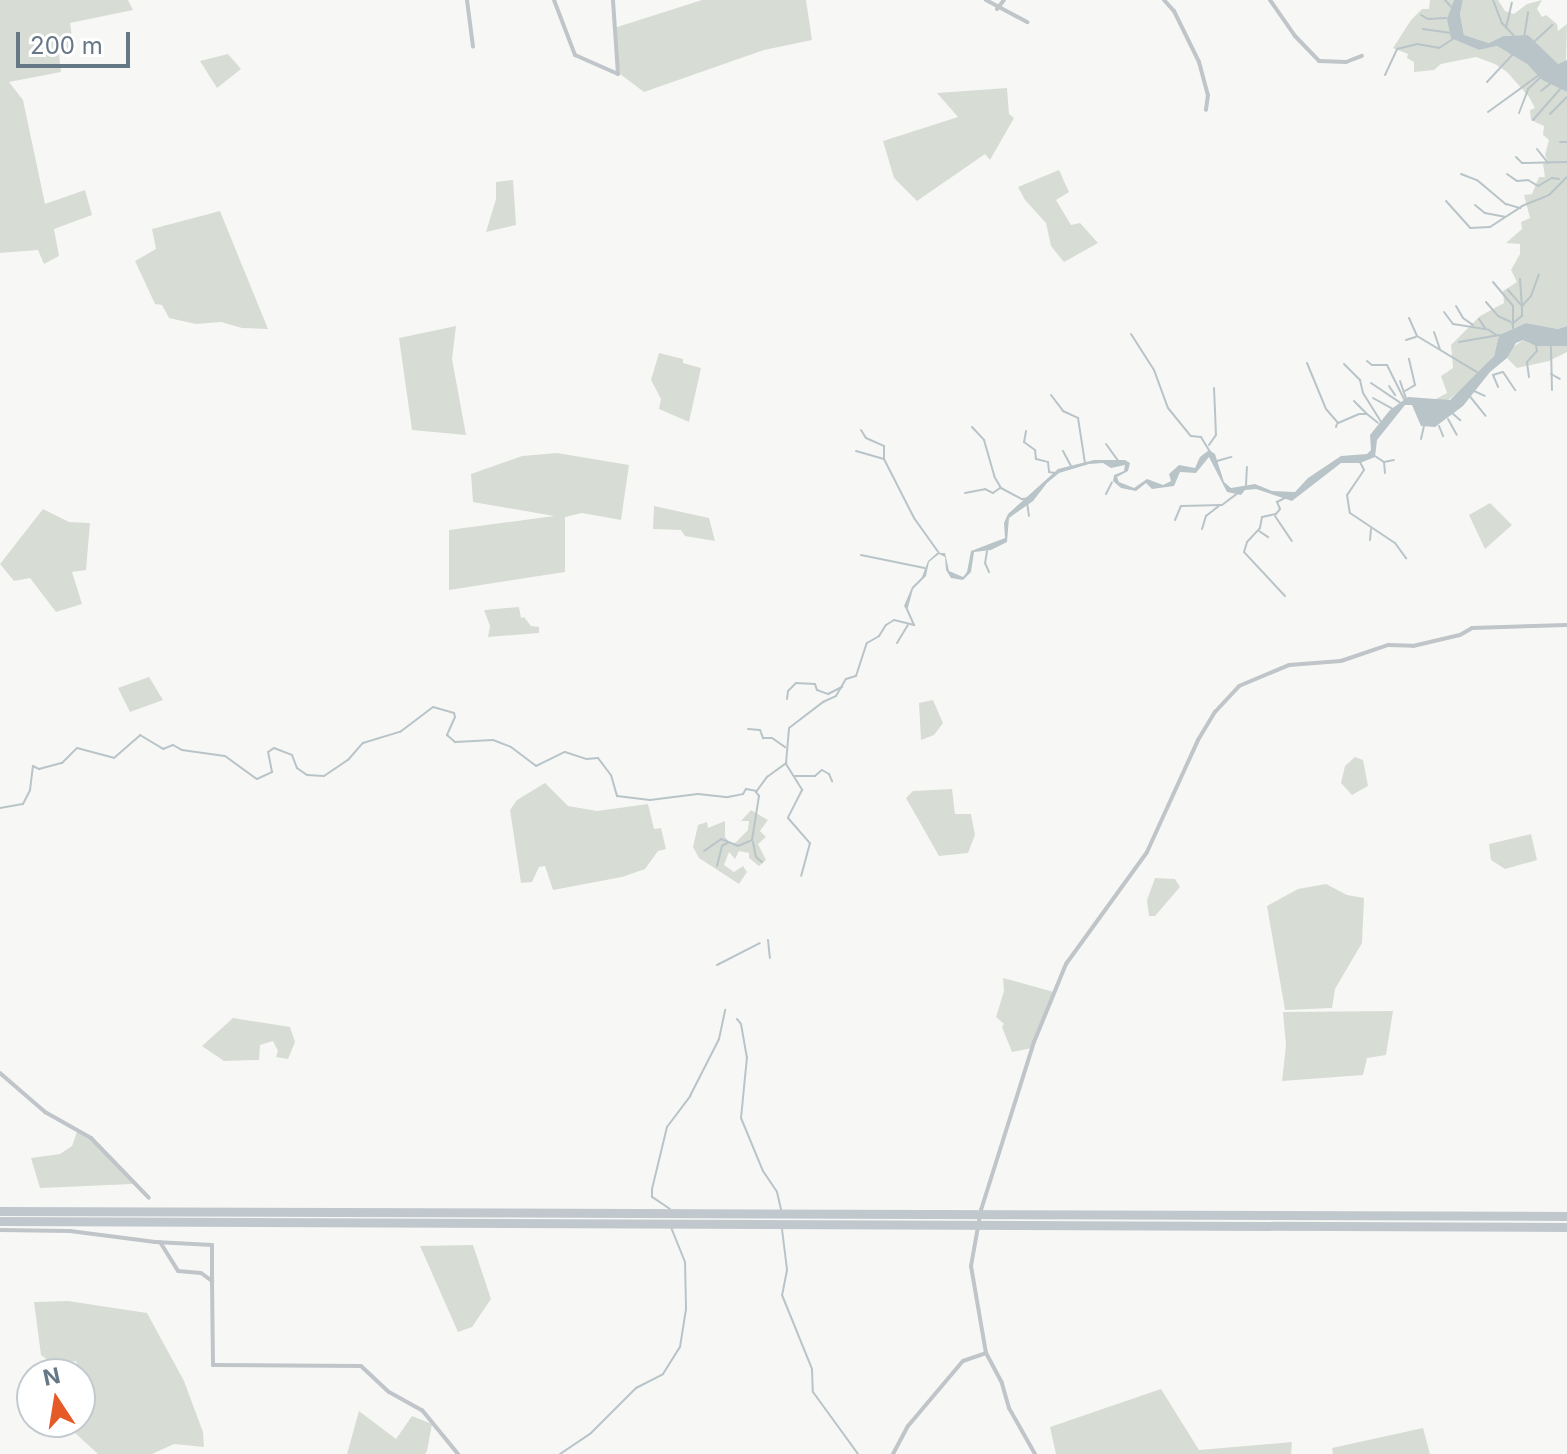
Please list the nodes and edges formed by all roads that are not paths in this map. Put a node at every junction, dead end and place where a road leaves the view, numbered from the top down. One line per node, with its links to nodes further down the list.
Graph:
1 (467, 0): 10 (street)
2 (554, 0): 3 (street)
3 (613, 0)
4 (986, 0): 8 (street)
5 (1004, 0): 8 (street)
6 (1164, 0): 12 (street)
7 (1270, 0): 11 (street)
8 (997, 9): 9 (street)
9 (1027, 22)
10 (473, 47)
11 (1362, 56)
12 (1206, 110)
13 (1567, 625): 19 (street)
14 (0, 1073): 15 (street)
15 (149, 1198)
16 (0, 1211): 17 (highway)
17 (1567, 1216)
18 (0, 1221): 19 (highway)
19 (978, 1225): 20 (highway); 24 (street)
20 (1567, 1227)
21 (0, 1230): 22 (street)
22 (160, 1242): 23 (street); 23 (street)
23 (212, 1281): 25 (street)
24 (986, 1353): 26 (street); 27 (street)
25 (458, 1454)
26 (893, 1454)
27 (1035, 1454)

